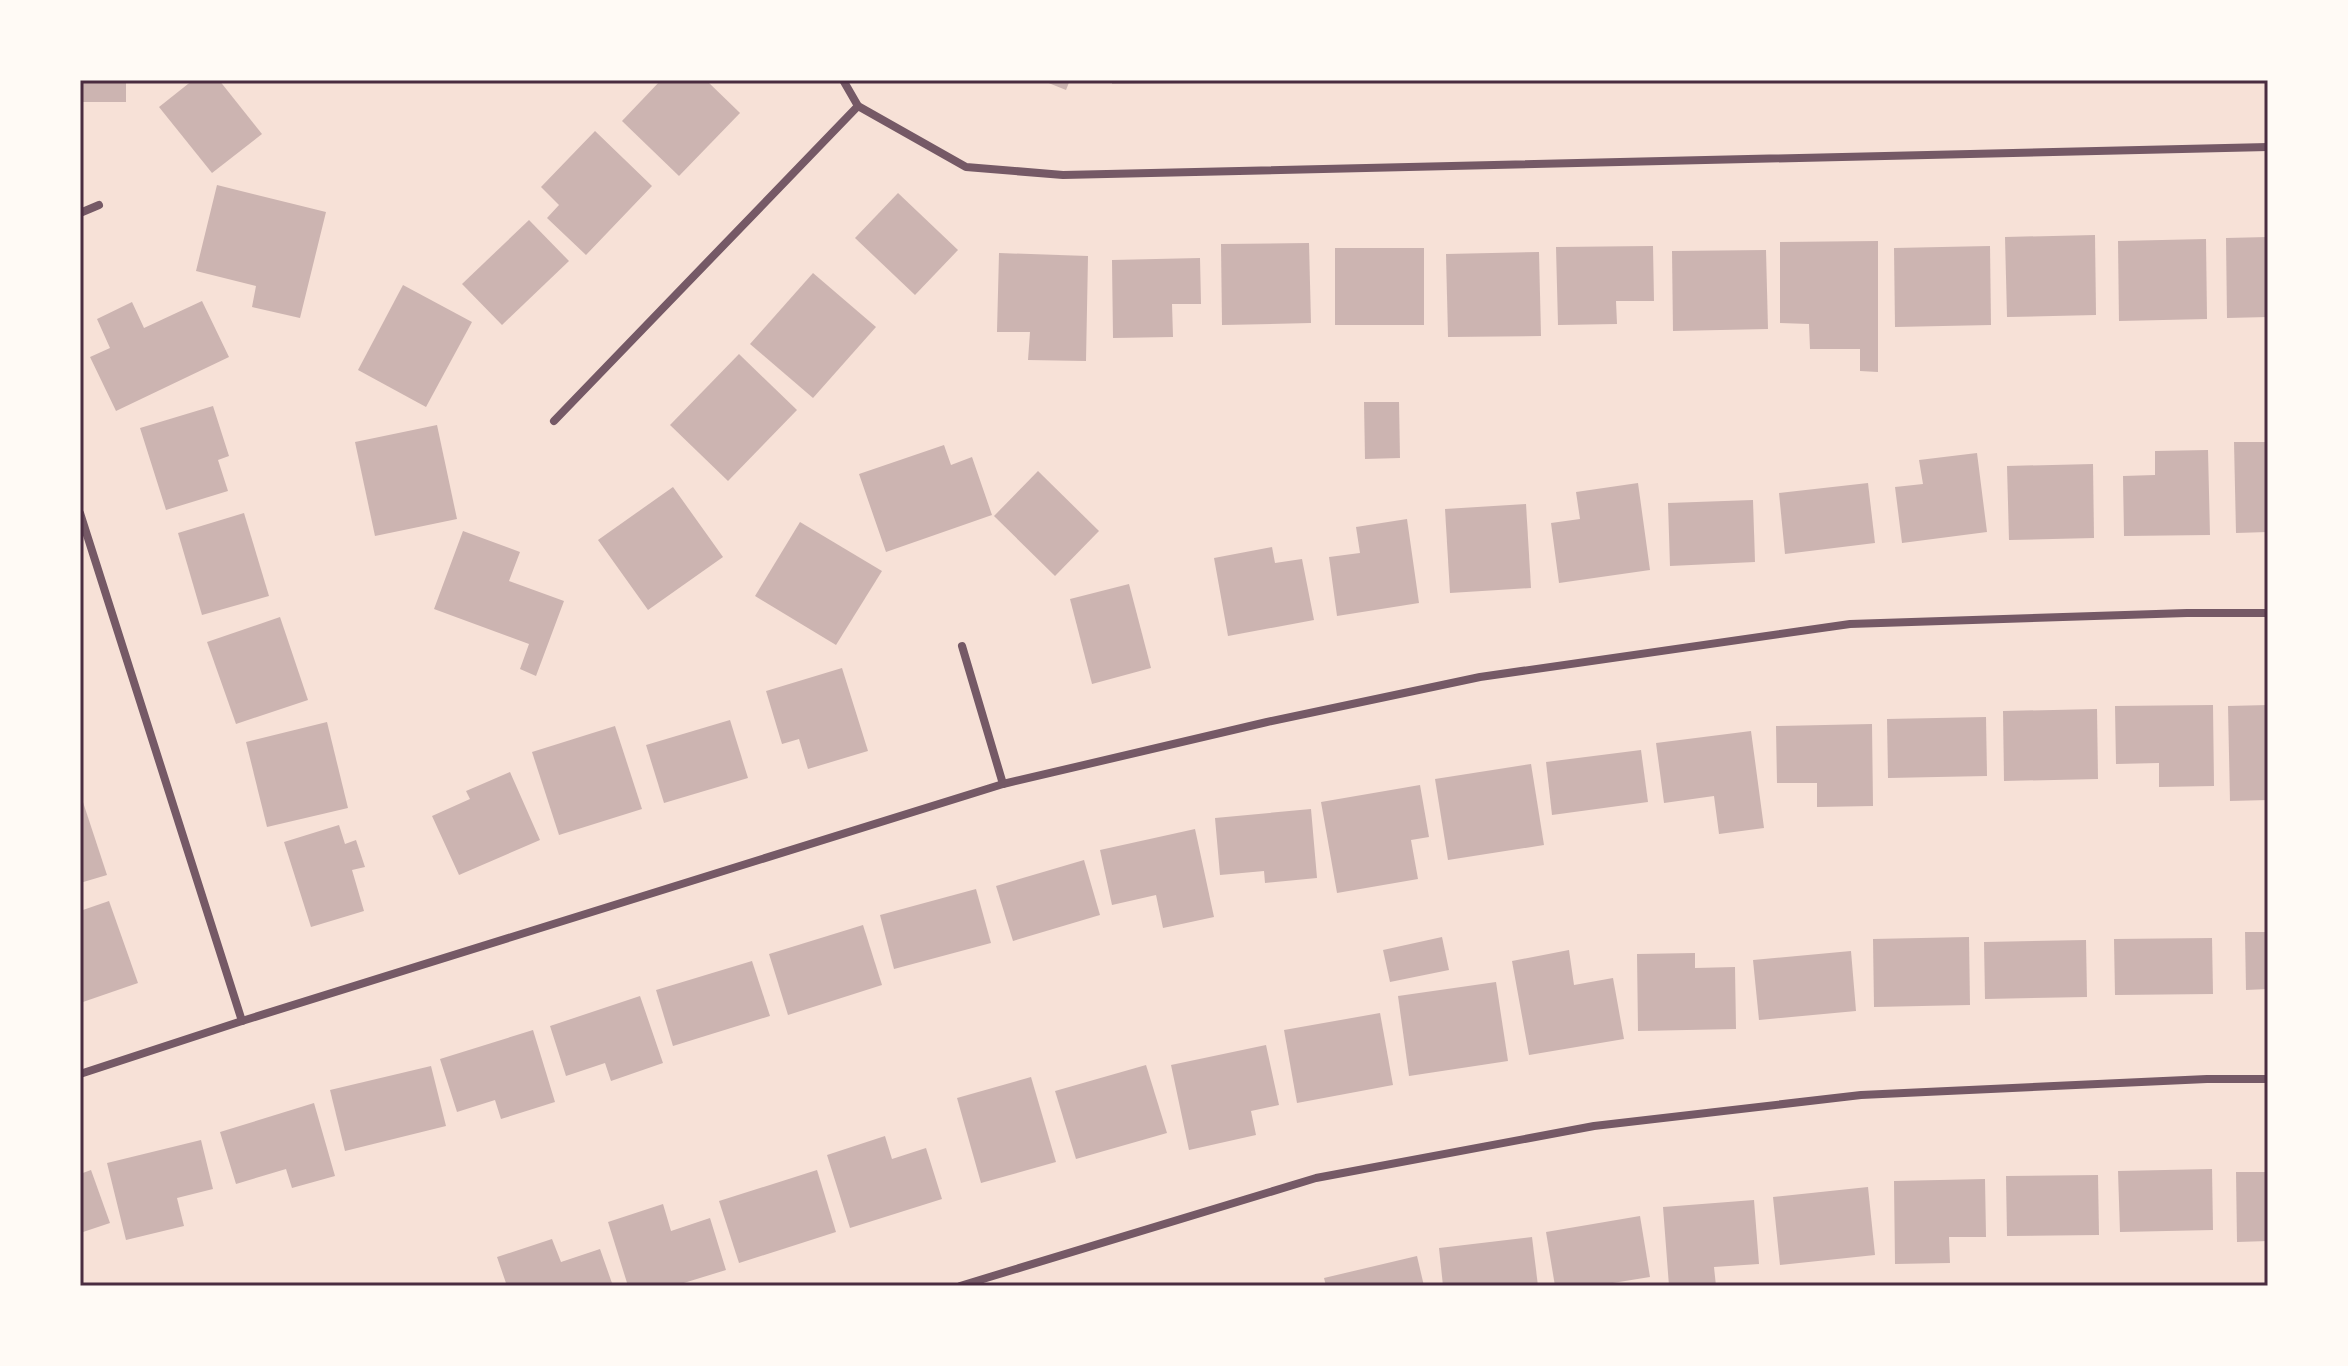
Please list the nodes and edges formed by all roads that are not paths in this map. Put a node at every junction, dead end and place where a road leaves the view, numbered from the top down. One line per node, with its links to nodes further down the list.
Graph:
1 (843, 80): 2 (street)
2 (858, 106): 3 (street); 6 (street)
3 (2268, 147)
4 (99, 205): 5 (street)
5 (80, 213)
6 (554, 421)
7 (80, 513): 11 (street)
8 (2268, 613): 10 (street)
9 (962, 646): 10 (street)
10 (1003, 784): 11 (street)
11 (242, 1021): 12 (street)
12 (80, 1074)
13 (2268, 1079): 14 (street)
14 (960, 1286)

